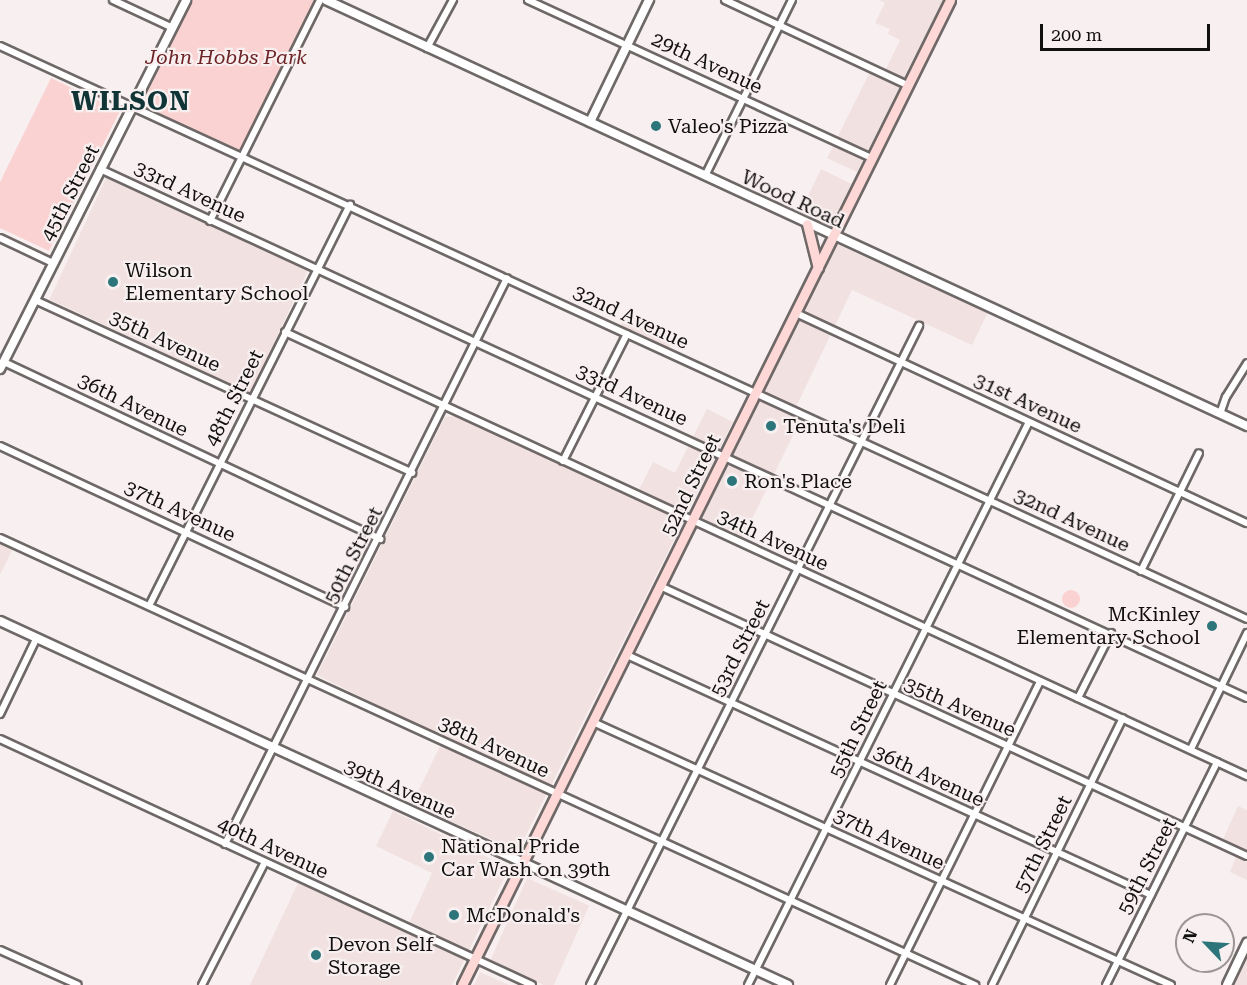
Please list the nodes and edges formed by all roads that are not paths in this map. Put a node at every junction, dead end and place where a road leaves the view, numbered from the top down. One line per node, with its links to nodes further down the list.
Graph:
1 (113, 0): 12 (street)
2 (186, 0): 12 (street, 45th Street)
3 (320, 0): 20 (street)
4 (326, 0): 15 (street, Wood Road)
5 (453, 0): 15 (street)
6 (528, 0): 13 (street, 29th Avenue)
7 (649, 0): 13 (street)
8 (725, 0): 11 (street)
9 (792, 0): 11 (street)
10 (950, 0): 16 (main road, 52nd Street)
11 (780, 25): 16 (street); 17 (street)
12 (173, 28): 18 (street, 45th Street)
13 (627, 45): 17 (street, 29th Avenue); 19 (street)
14 (0, 46): 18 (street, 32nd Avenue)
15 (428, 48): 19 (street, Wood Road)
16 (908, 85): 21 (main road, 52nd Street)
17 (743, 98): 21 (street, 29th Avenue); 23 (street)
18 (133, 106): 20 (street, 32nd Avenue); 22 (street, 45th Street)
19 (590, 122): 23 (street, Wood Road)
20 (242, 156): 24 (street, 32nd Avenue); 25 (street)
21 (872, 158): 27 (main road, 52nd Street)
22 (100, 168): 25 (street, 33rd Avenue); 29 (street, 45th Street)
23 (705, 176): 26 (street, Wood Road)
24 (350, 205): 31 (street, 48th Street); 32 (street, 32nd Avenue)
25 (210, 221): 31 (street, 33rd Avenue)
26 (807, 224): 27 (street, Wood Road); 30 (main road)
27 (834, 237): 30 (main road, 52nd Street); 46 (street, Wood Road)
28 (0, 238): 29 (street)
29 (53, 263): 33 (street, 45th Street)
30 (818, 268): 34 (main road, 52nd Street)
31 (318, 269): 36 (street, 48th Street); 38 (street, 33rd Avenue)
32 (507, 278): 37 (street, 32nd Avenue); 38 (street, 50th Street)
33 (35, 300): 41 (street, 45th Street); 44 (street, 35th Avenue)
34 (796, 313): 39 (street, 31st Avenue); 42 (main road, 52nd Street)
35 (919, 326): 39 (street, 53rd Street)
36 (285, 332): 44 (street, 48th Street); 45 (street, 34th Avenue)
37 (627, 334): 42 (street, 32nd Avenue); 43 (street)
38 (477, 342): 43 (street, 33rd Avenue); 45 (street, 50th Street)
39 (901, 362): 47 (street, 31st Avenue); 49 (street, 53rd Street)
40 (1247, 363): 46 (street)
41 (2, 366): 54 (street, 36th Avenue)
42 (756, 393): 49 (street, 32nd Avenue); 52 (main road, 52nd Street)
43 (596, 396): 52 (street, 33rd Avenue); 53 (street)
44 (252, 399): 54 (street, 48th Street); 55 (street, 35th Avenue)
45 (447, 405): 53 (street, 34th Avenue); 55 (street, 50th Street)
46 (1220, 414): 48 (street, Wood Road)
47 (1029, 422): 56 (street, 31st Avenue); 57 (street, 55th Street)
48 (1247, 426)
49 (861, 441): 57 (street, 32nd Avenue); 58 (street, 53rd Street)
50 (0, 446): 61 (street, 37th Avenue)
51 (1199, 453): 56 (street)
52 (724, 457): 58 (street, 33rd Avenue); 59 (main road, 52nd Street)
53 (563, 461): 59 (street, 34th Avenue)
54 (220, 465): 61 (street, 48th Street); 63 (street, 36th Avenue)
55 (412, 473): 63 (street, 50th Street)
56 (1180, 492): 60 (street, 31st Avenue); 66 (street)
57 (990, 500): 64 (street, 55th Street); 66 (street, 32nd Avenue)
58 (830, 505): 64 (street, 33rd Avenue); 65 (street, 53rd Street)
59 (693, 520): 65 (street, 34th Avenue); 67 (main road, 52nd Street)
60 (1247, 523)
61 (187, 532): 68 (street, 48th Street); 69 (street, 37th Avenue)
62 (0, 538): 68 (street, 38th Avenue)
63 (380, 539): 69 (street, 50th Street)
64 (958, 564): 72 (street, 55th Street); 73 (street, 33rd Avenue)
65 (798, 570): 72 (street, 34th Avenue); 75 (street, 53rd Street)
66 (1141, 571): 70 (street, 32nd Avenue)
67 (660, 586): 75 (street, 35th Avenue); 77 (main road, 52nd Street)
68 (149, 606): 78 (street, 38th Avenue)
69 (345, 607): 78 (street, 50th Street)
70 (1247, 619)
71 (0, 621): 76 (main road, 39th Avenue)
72 (926, 628): 79 (street, 34th Avenue); 81 (street, 55th Street)
73 (1111, 633): 80 (street, 33rd Avenue); 82 (street)
74 (1247, 633): 80 (street)
75 (764, 635): 81 (street, 35th Avenue); 84 (street, 53rd Street)
76 (37, 638): 85 (street); 90 (main road, 39th Avenue)
77 (627, 655): 84 (street, 36th Avenue); 87 (main road, 52nd Street)
78 (308, 680): 90 (street, 50th Street); 97 (street, 38th Avenue)
79 (1040, 682): 82 (street, 34th Avenue); 89 (street)
80 (1221, 686): 83 (street, 33rd Avenue); 91 (street)
81 (892, 695): 89 (street, 35th Avenue); 92 (street, 55th Street)
82 (1078, 698): 86 (street, 34th Avenue)
83 (1247, 698)
84 (731, 702): 92 (street, 36th Avenue); 94 (street, 53rd Street)
85 (0, 714)
86 (1123, 718): 91 (street, 34th Avenue); 96 (street, 57th Street)
87 (593, 722): 94 (street, 37th Avenue); 97 (main road, 52nd Street)
88 (0, 739): 102 (street, 40th Avenue)
89 (1009, 748): 96 (street, 35th Avenue); 98 (street)
90 (274, 749): 102 (street, 50th Street); 106 (main road, 39th Avenue)
91 (1191, 749): 93 (street, 34th Avenue)
92 (860, 761): 98 (street, 36th Avenue); 100 (street, 55th Street)
93 (1217, 762): 95 (street, 34th Avenue); 99 (street, 59th Street)
94 (698, 770): 100 (street, 37th Avenue); 101 (street, 53rd Street)
95 (1247, 776)
96 (1090, 785): 99 (street, 35th Avenue); 103 (street, 57th Street)
97 (557, 794): 101 (street, 38th Avenue); 106 (main road, 52nd Street)
98 (976, 816): 103 (street, 36th Avenue); 107 (street)
99 (1185, 828): 104 (street, 35th Avenue); 108 (street, 59th Street)
100 (826, 829): 107 (street, 37th Avenue); 109 (street, 55th Street)
101 (661, 842): 109 (street, 38th Avenue); 110 (street, 53rd Street)
102 (225, 844): 105 (street, 40th Avenue)
103 (1058, 853): 108 (street, 36th Avenue); 111 (street, 57th Street)
104 (1247, 856)
105 (265, 862): 115 (street, 40th Avenue); 120 (street)
106 (522, 862): 110 (main road, 39th Avenue); 115 (main road, 52nd Street)
107 (942, 881): 111 (street, 37th Avenue); 114 (street)
108 (1151, 895): 116 (street, 59th Street)
109 (790, 902): 114 (street, 38th Avenue); 117 (street, 55th Street)
110 (627, 911): 117 (main road, 39th Avenue); 123 (street, 53rd Street)
111 (1024, 920): 116 (street, 37th Avenue); 128 (street, 57th Street)
112 (1247, 943): 118 (street)
113 (0, 950): 119 (street)
114 (906, 953): 126 (street); 127 (street, 38th Avenue)
115 (475, 960): 121 (main road, 52nd Street); 122 (street, 40th Avenue)
116 (1118, 961): 129 (street, 59th Street); 130 (street, 37th Avenue)
117 (755, 970): 124 (street, 55th Street); 125 (main road, 39th Avenue)
118 (1229, 984)
119 (78, 985)
120 (202, 985)
121 (462, 985)
122 (532, 985)
123 (590, 985)
124 (748, 985)
125 (788, 985)
126 (890, 985)
127 (975, 985)
128 (992, 985)
129 (1106, 985)
130 (1171, 985)

